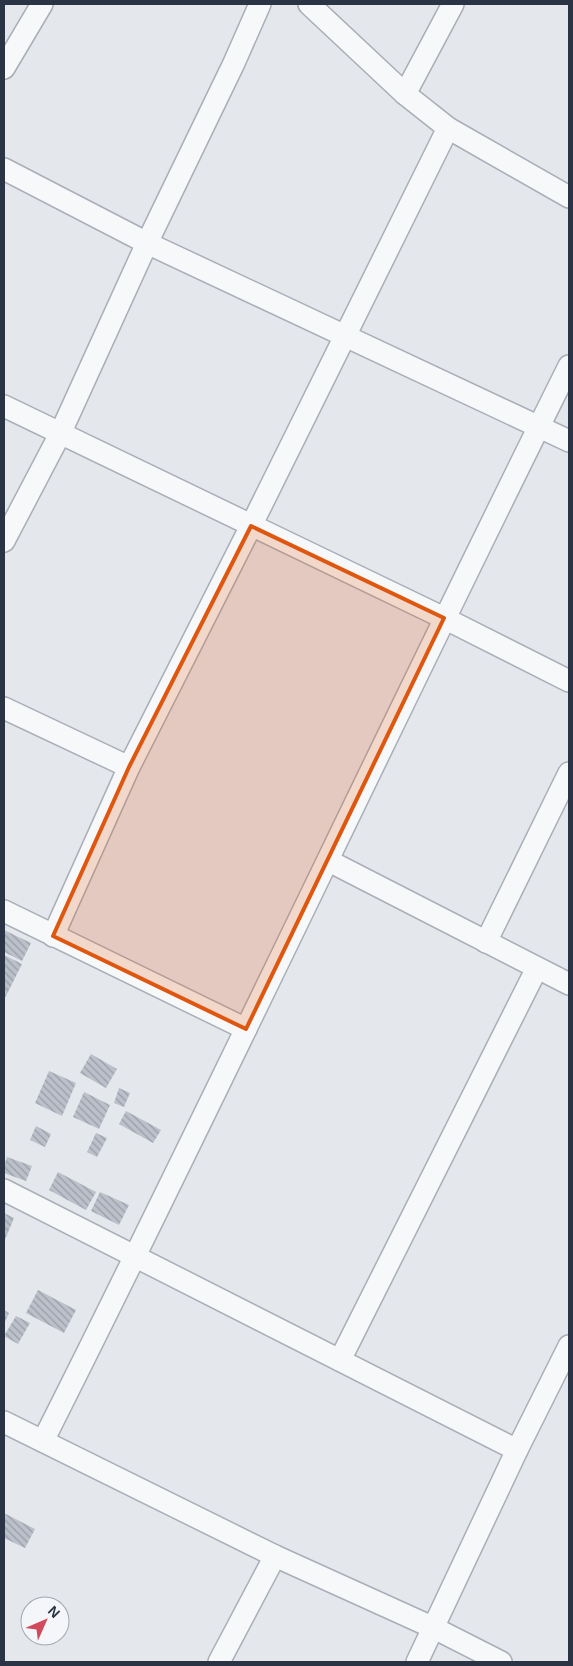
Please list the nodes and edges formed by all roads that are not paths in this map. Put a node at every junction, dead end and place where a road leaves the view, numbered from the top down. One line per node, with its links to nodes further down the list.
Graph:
1 (42, 4): 5 (street)
2 (260, 4): 10 (street)
3 (309, 4): 6 (street)
4 (453, 4): 6 (street)
5 (4, 68)
6 (405, 94): 7 (street)
7 (448, 128): 9 (street); 11 (street)
8 (4, 169): 10 (street)
9 (569, 197)
10 (147, 243): 11 (street); 15 (street)
11 (344, 336): 14 (street); 17 (street)
12 (569, 366): 14 (street)
13 (4, 406): 15 (street)
14 (539, 426): 16 (street); 19 (street)
15 (60, 434): 17 (street); 18 (street)
16 (569, 441)
17 (252, 526): 19 (street); 22 (street)
18 (4, 541)
19 (444, 618): 20 (street); 24 (street)
20 (569, 681)
21 (4, 708): 22 (street)
22 (129, 767): 26 (street)
23 (569, 772): 27 (street)
24 (329, 861): 27 (street); 30 (street)
25 (4, 910): 26 (street)
26 (53, 936): 30 (street)
27 (486, 942): 28 (street)
28 (538, 968): 29 (street); 34 (street)
29 (569, 984)
30 (246, 1030): 32 (street)
31 (4, 1190): 32 (street)
32 (136, 1257): 34 (street); 36 (street)
33 (569, 1346): 37 (street)
34 (340, 1360): 37 (street)
35 (4, 1422): 36 (street)
36 (44, 1441): 38 (street)
37 (517, 1450): 39 (street)
38 (275, 1556): 39 (street); 40 (street)
39 (434, 1628): 41 (street); 42 (street)
40 (219, 1662)
41 (418, 1662)
42 (501, 1662)

